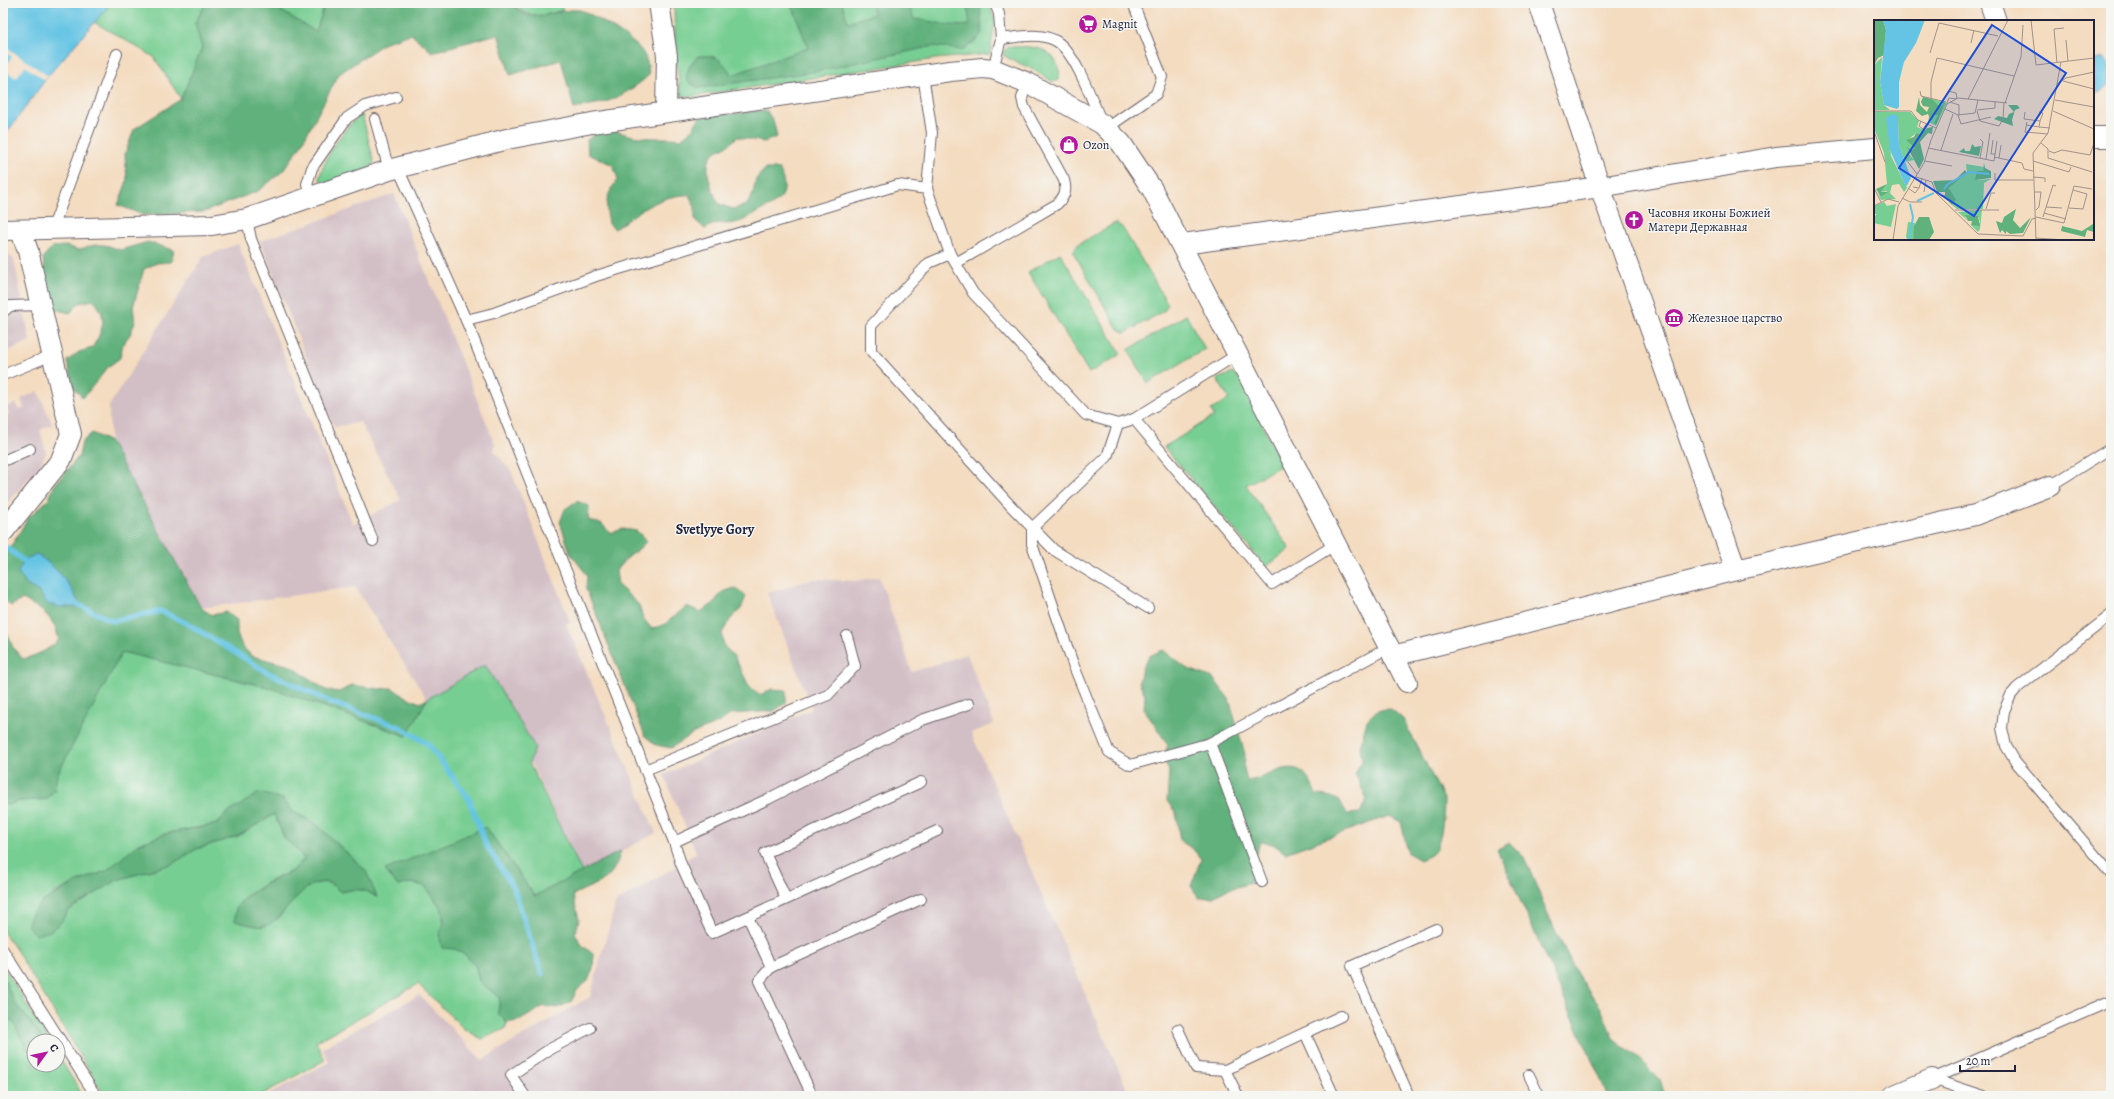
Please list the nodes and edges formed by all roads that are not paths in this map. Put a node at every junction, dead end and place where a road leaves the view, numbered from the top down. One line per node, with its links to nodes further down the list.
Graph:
1 (659, 3): 13 (street)
2 (995, 3): 7 (lane)
3 (1132, 3): 15 (lane)
4 (1539, 3): 20 (street)
5 (1990, 3): 6 (street)
6 (1996, 20)
7 (1001, 40): 9 (lane); 15 (lane)
8 (117, 54): 25 (lane)
9 (993, 69): 10 (street); 11 (street)
10 (923, 75): 13 (street); 21 (lane)
11 (1028, 83): 15 (street); 28 (lane)
12 (396, 97): 22 (lane)
13 (666, 112): 19 (street)
14 (375, 119): 19 (lane)
15 (1105, 126): 26 (street)
16 (2094, 137): 17 (street)
17 (2111, 137)
18 (1874, 148): 20 (street)
19 (393, 169): 22 (street); 31 (lane)
20 (1600, 187): 26 (street); 45 (street)
21 (927, 189): 27 (lane); 31 (lane)
22 (312, 198): 23 (street)
23 (247, 219): 25 (street); 43 (lane)
24 (12, 230): 25 (street); 29 (street)
25 (52, 230)
26 (1183, 244): 32 (street)
27 (950, 254): 28 (lane); 41 (lane)
28 (956, 263): 36 (lane)
29 (41, 305): 30 (lane); 33 (street)
30 (3, 312)
31 (466, 320): 53 (lane)
32 (1238, 354): 35 (lane); 44 (street)
33 (52, 355): 34 (lane); 42 (street)
34 (3, 375)
35 (1134, 419): 36 (lane); 44 (lane)
36 (1118, 424): 41 (lane)
37 (2111, 448): 40 (lane)
38 (30, 449): 39 (lane)
39 (3, 461)
40 (2050, 486): 45 (street)
41 (1032, 528): 46 (lane); 52 (lane)
42 (3, 532)
43 (373, 541)
44 (1336, 544): 49 (street)
45 (1736, 570): 49 (street)
46 (1148, 608)
47 (2111, 615): 57 (lane)
48 (846, 636): 53 (lane)
49 (1390, 652): 50 (street); 52 (lane)
50 (1407, 682)
51 (969, 704): 56 (lane)
52 (1210, 743): 58 (lane)
53 (644, 770): 56 (lane)
54 (921, 782): 59 (lane)
55 (937, 831): 59 (lane)
56 (674, 842): 61 (lane)
57 (2111, 874)
58 (1262, 882)
59 (786, 899): 61 (lane)
60 (921, 899): 64 (lane)
61 (748, 917): 64 (lane)
62 (1436, 929): 78 (lane)
63 (3, 950): 73 (lane)
64 (771, 967): 75 (lane)
65 (2111, 1001): 72 (lane)
66 (1341, 1016): 69 (lane)
67 (590, 1028): 74 (lane)
68 (1178, 1029): 70 (lane)
69 (1305, 1033): 70 (lane); 77 (lane)
70 (1226, 1070): 76 (lane)
71 (1529, 1075): 79 (lane)
72 (1932, 1078): 80 (street); 81 (lane)
73 (96, 1096)
74 (525, 1096)
75 (808, 1096)
76 (1238, 1096)
77 (1334, 1096)
78 (1409, 1096)
79 (1539, 1096)
80 (1892, 1096)
81 (1984, 1096)

